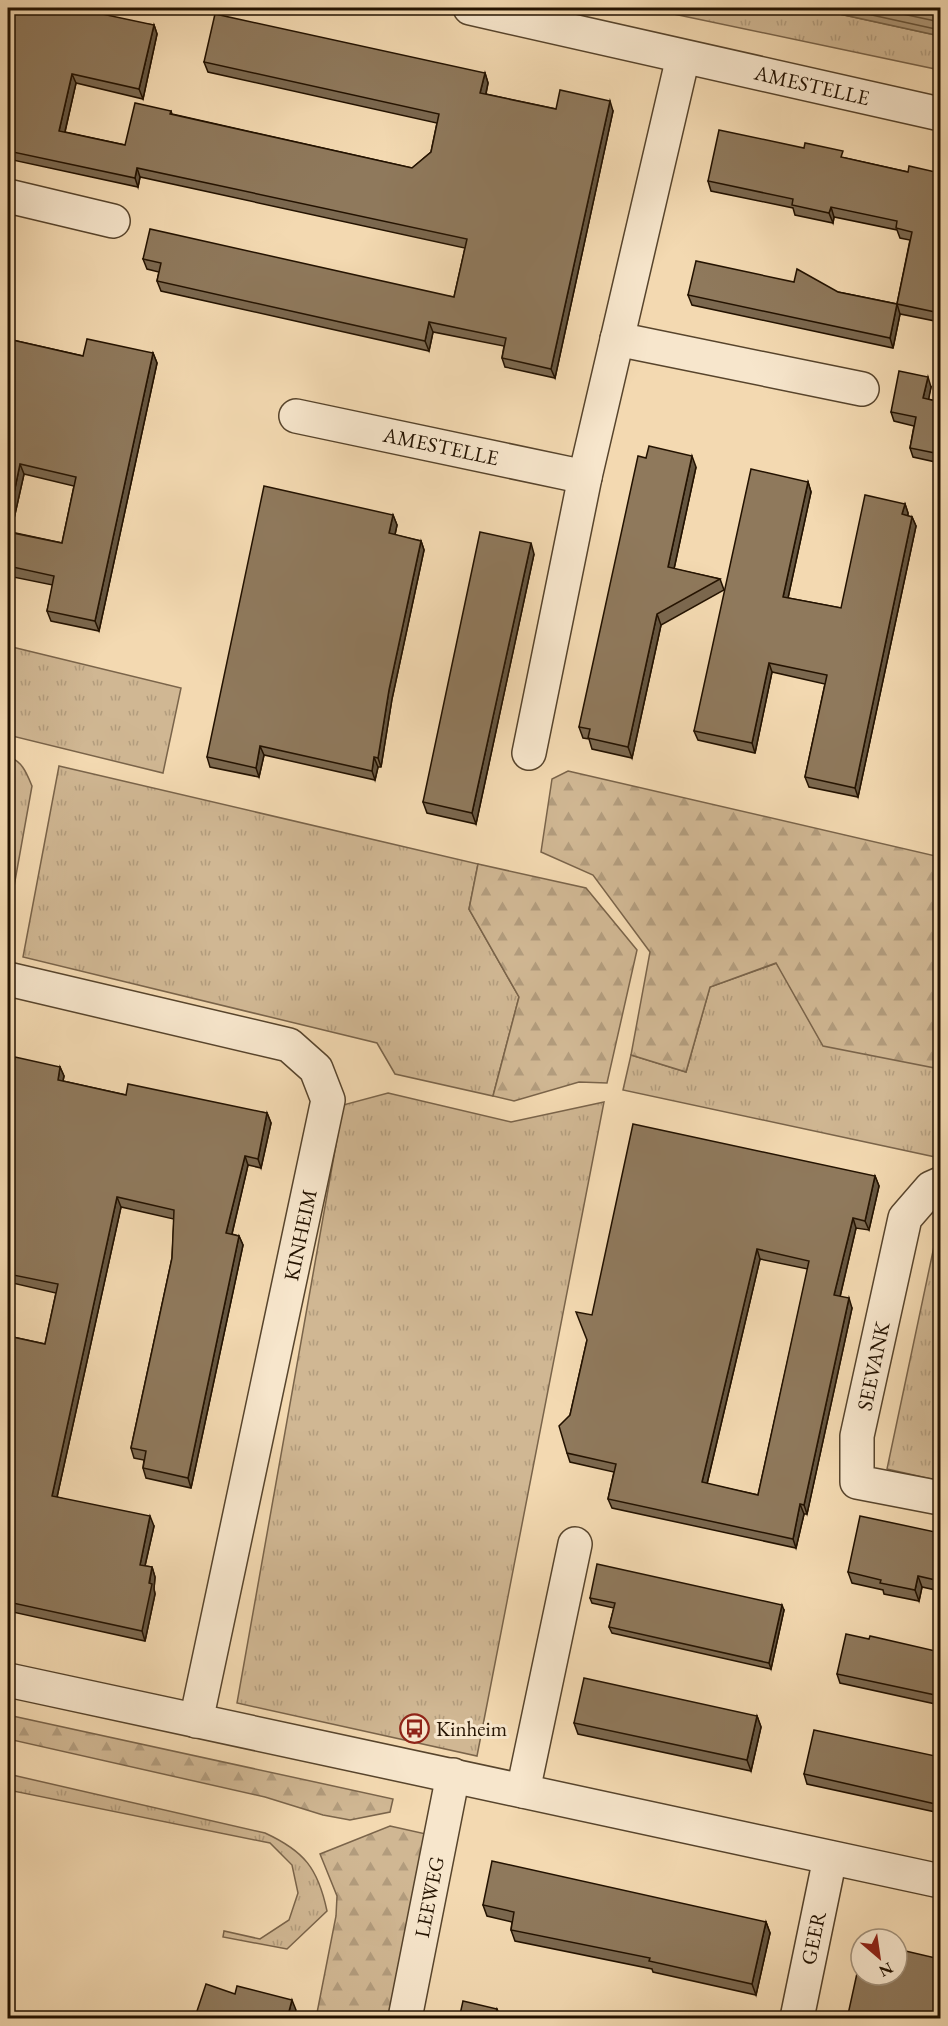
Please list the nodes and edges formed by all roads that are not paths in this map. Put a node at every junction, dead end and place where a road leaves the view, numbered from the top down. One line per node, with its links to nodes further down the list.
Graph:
1 (470, 8): 2 (street, AMESTELLE)
2 (683, 57): 3 (street, AMESTELLE); 6 (street)
3 (940, 114)
4 (8, 196): 5 (street)
5 (113, 221)
6 (617, 339): 7 (street); 9 (street)
7 (862, 389)
8 (296, 416): 9 (street, AMESTELLE)
9 (585, 477): 10 (street)
10 (529, 753)
11 (8, 979): 16 (street, KINHEIM)
12 (940, 1184): 13 (street, SEEVANK)
13 (940, 1498)
14 (575, 1544): 18 (street)
15 (8, 1680): 16 (street)
16 (196, 1721): 17 (street)
17 (453, 1775): 18 (street); 21 (street, LEEWEG)
18 (523, 1791): 19 (street)
19 (830, 1858): 20 (street); 22 (street, GEER)
20 (940, 1881)
21 (405, 2019)
22 (796, 2019)

